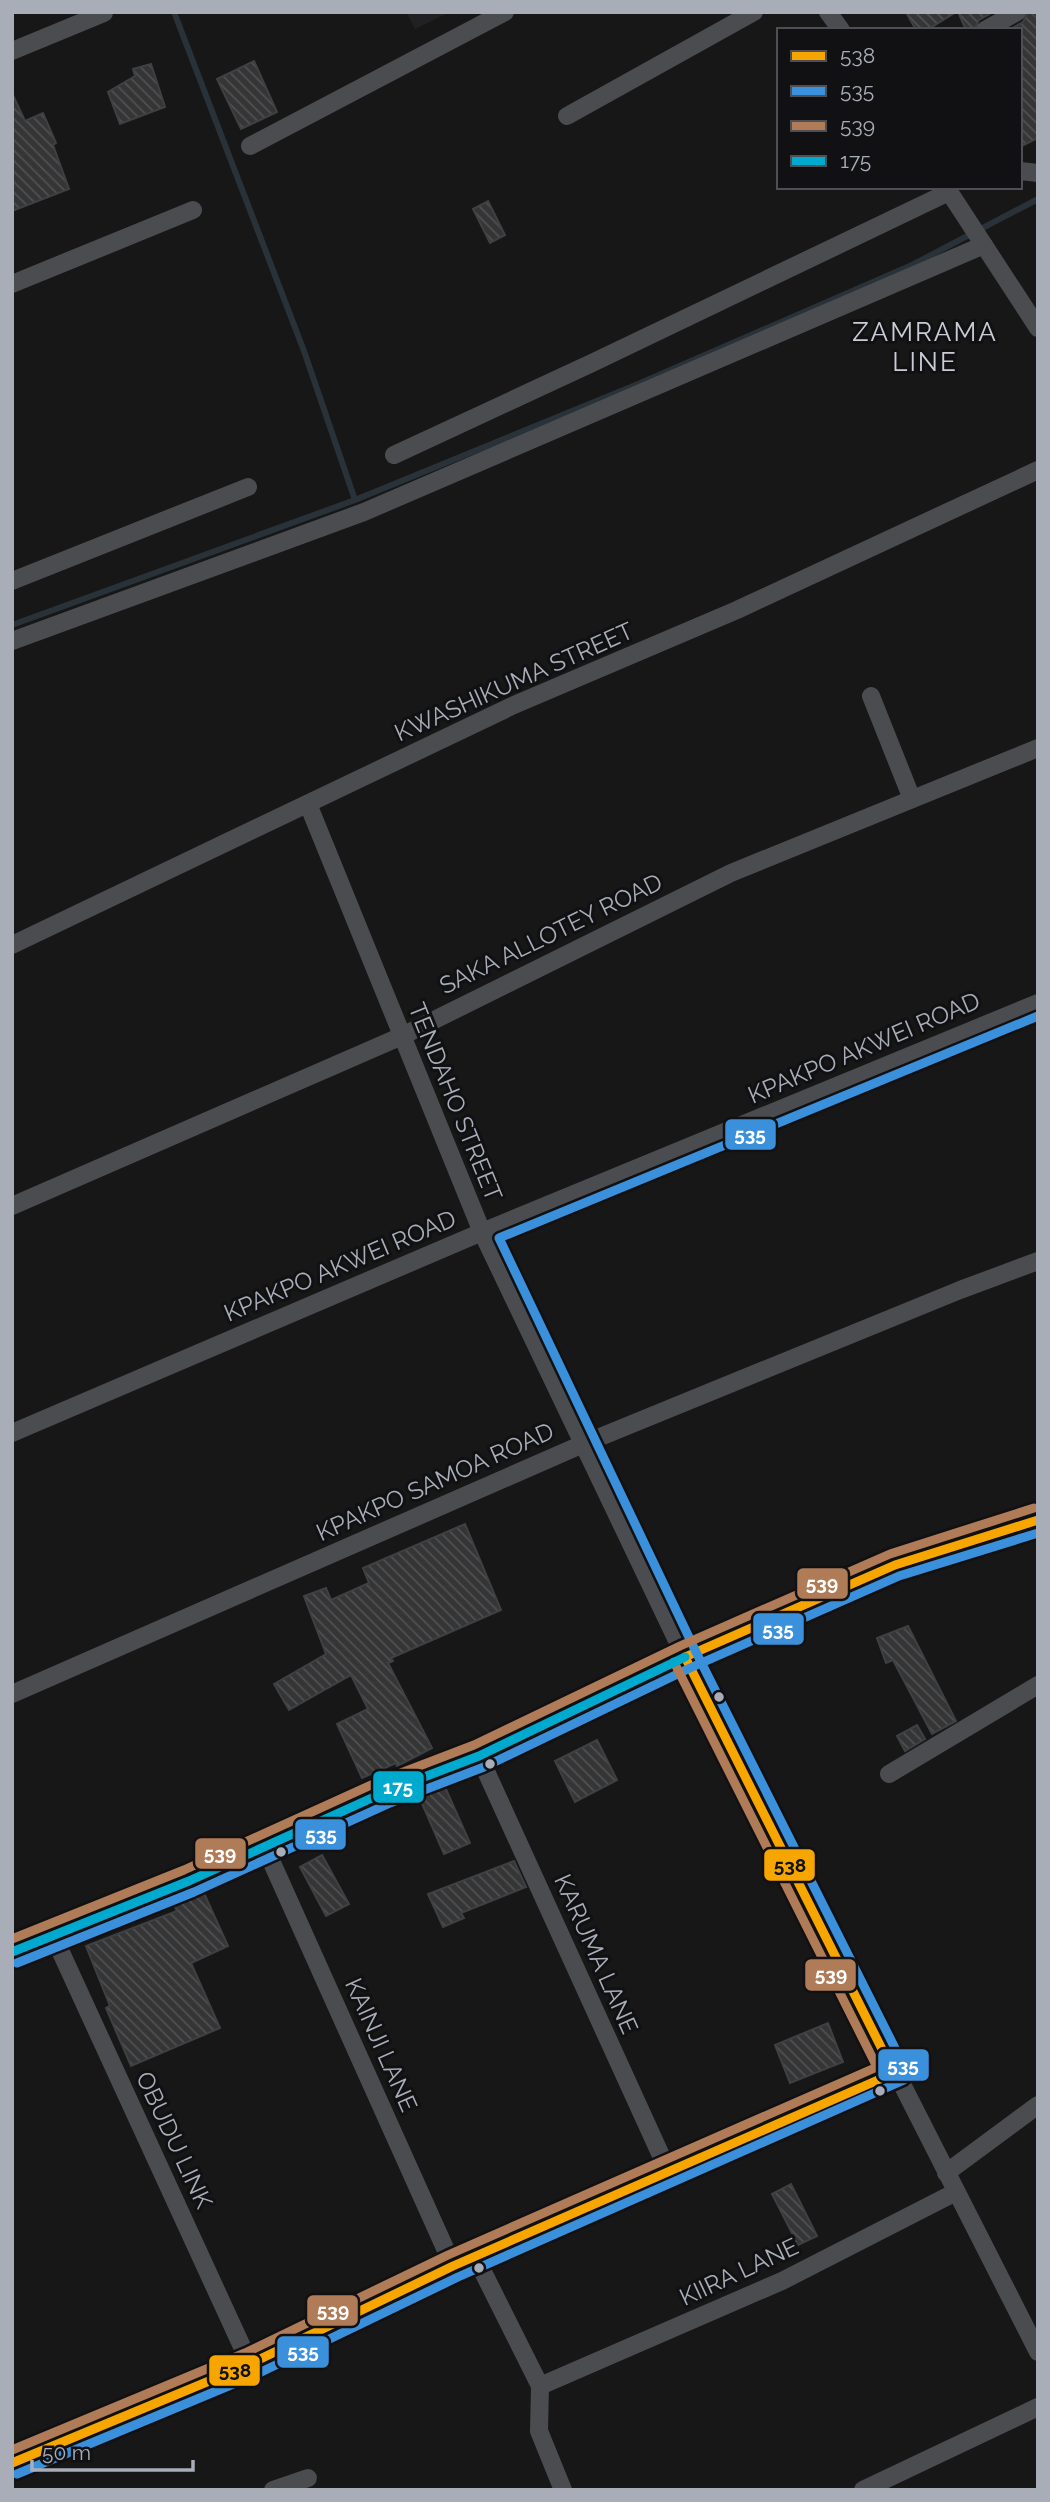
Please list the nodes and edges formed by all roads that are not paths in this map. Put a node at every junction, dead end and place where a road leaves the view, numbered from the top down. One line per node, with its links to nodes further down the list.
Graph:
1 (505, 12): 10 (street)
2 (754, 12): 9 (street)
3 (828, 12): 6 (street)
4 (1017, 12): 7 (street)
5 (104, 13): 8 (street)
6 (840, 28)
7 (989, 28)
8 (12, 51)
9 (567, 116)
10 (250, 146)
11 (948, 190): 13 (street); 16 (street)
12 (192, 210): 14 (street)
13 (980, 240): 15 (street); 20 (street)
14 (12, 284)
15 (1038, 328)
16 (394, 455)
17 (1038, 470): 24 (street, KWASHIKUMA STREET)
18 (248, 487): 19 (street)
19 (12, 581)
20 (12, 642)
21 (871, 696): 23 (street)
22 (1038, 748): 23 (street, SAKA ALLOTEY ROAD)
23 (912, 799): 27 (street, SAKA ALLOTEY ROAD)
24 (308, 804): 25 (street, KWASHIKUMA STREET); 27 (street, TENDAHO STREET)
25 (12, 944)
26 (1038, 1003): 29 (street, KPAKPO AKWEI ROAD)
27 (402, 1035): 28 (street, SAKA ALLOTEY ROAD); 29 (street, TENDAHO STREET)
28 (12, 1206)
29 (482, 1233): 31 (street, KPAKPO AKWEI ROAD); 32 (street, TENDAHO STREET)
30 (1038, 1261): 32 (street, KPAKPO SAMOA ROAD)
31 (12, 1433)
32 (583, 1444): 34 (street, TENDAHO STREET); 36 (street, KPAKPO SAMOA ROAD)
33 (1038, 1520): 34 (street)
34 (685, 1657): 37 (street); 42 (street, TENDAHO STREET)
35 (1038, 1685): 38 (street)
36 (12, 1694)
37 (479, 1756): 39 (street); 44 (street, KARUMA LANE)
38 (889, 1774)
39 (264, 1845): 40 (street); 48 (street, KAINJI LANE)
40 (53, 1935): 41 (street); 50 (street, OBUDU LINK)
41 (12, 1952)
42 (894, 2073): 44 (street); 45 (street, TENDAHO STREET)
43 (1038, 2105): 45 (street)
44 (668, 2173): 47 (street)
45 (946, 2173): 46 (street, TENDAHO STREET)
46 (954, 2193): 49 (street, TENDAHO STREET); 51 (street, KIIRA LANE)
47 (475, 2256): 48 (street); 51 (street)
48 (453, 2266): 50 (street)
49 (1038, 2352)
50 (250, 2364): 53 (street)
51 (540, 2386): 56 (street)
52 (1038, 2407): 57 (street)
53 (12, 2463)
54 (308, 2477): 55 (street)
55 (273, 2490)
56 (563, 2490)
57 (863, 2490)

